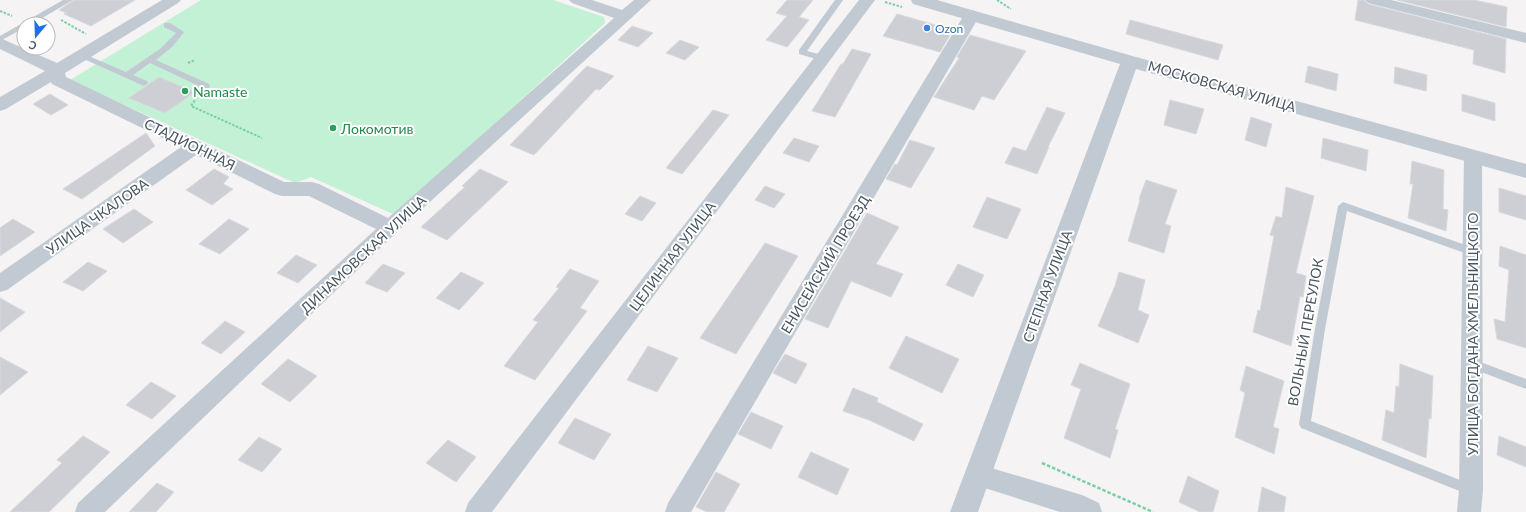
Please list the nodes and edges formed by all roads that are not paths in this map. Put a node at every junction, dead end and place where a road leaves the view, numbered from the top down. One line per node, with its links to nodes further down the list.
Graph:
1 (68, 0): 10 (lane)
2 (173, 0): 17 (street)
3 (577, 0): 11 (street)
4 (643, 0): 11 (street, ДИНАМОВСКАЯ УЛИЦА)
5 (839, 0): 18 (lane)
6 (867, 0): 18 (street, ЦЕЛИННАЯ УЛИЦА)
7 (919, 0): 9 (street, МОСКОВСКАЯ УЛИЦА)
8 (1373, 0): 14 (street)
9 (977, 8): 20 (street, МОСКОВСКАЯ УЛИЦА); 38 (street, ЕНИСЕЙСКИЙ ПРОЕЗД)
10 (41, 16)
11 (624, 16): 29 (street, ДИНАМОВСКАЯ УЛИЦА)
12 (167, 25): 19 (lane)
13 (16, 30): 15 (lane)
14 (1526, 38)
15 (0, 39)
16 (0, 43): 21 (street)
17 (87, 52): 21 (street); 22 (lane)
18 (823, 58): 37 (street, ЦЕЛИННАЯ УЛИЦА)
19 (150, 60): 22 (lane); 24 (lane)
20 (1130, 61): 27 (street, МОСКОВСКАЯ УЛИЦА); 34 (street, СТЕПНАЯ УЛИЦА)
21 (57, 70): 25 (street); 26 (street, СТАДИОННАЯ)
22 (127, 75): 23 (lane)
23 (144, 83)
24 (206, 86)
25 (0, 104)
26 (194, 147): 29 (street, СТАДИОННАЯ); 31 (street, УЛИЦА ЧКАЛОВА)
27 (1473, 156): 28 (street, МОСКОВСКАЯ УЛИЦА); 30 (street, УЛИЦА БОГДАНА ХМЕЛЬНИЦКОГО)
28 (1526, 171)
29 (390, 228): 36 (street, ДИНАМОВСКАЯ УЛИЦА)
30 (1473, 252): 32 (street, УЛИЦА БОГДАНА ХМЕЛЬНИЦКОГО); 35 (lane, ВОЛЬНЫЙ ПЕРЕУЛОК)
31 (0, 284)
32 (1472, 364): 33 (lane); 35 (street, УЛИЦА БОГДАНА ХМЕЛЬНИЦКОГО)
33 (1526, 384)
34 (978, 475): 39 (street, СТЕПНАЯ УЛИЦА); 40 (street)
35 (1471, 490): 41 (street, УЛИЦА БОГДАНА ХМЕЛЬНИЦКОГО)
36 (87, 512)
37 (477, 512)
38 (677, 512)
39 (964, 512)
40 (1090, 512)
41 (1469, 512)

